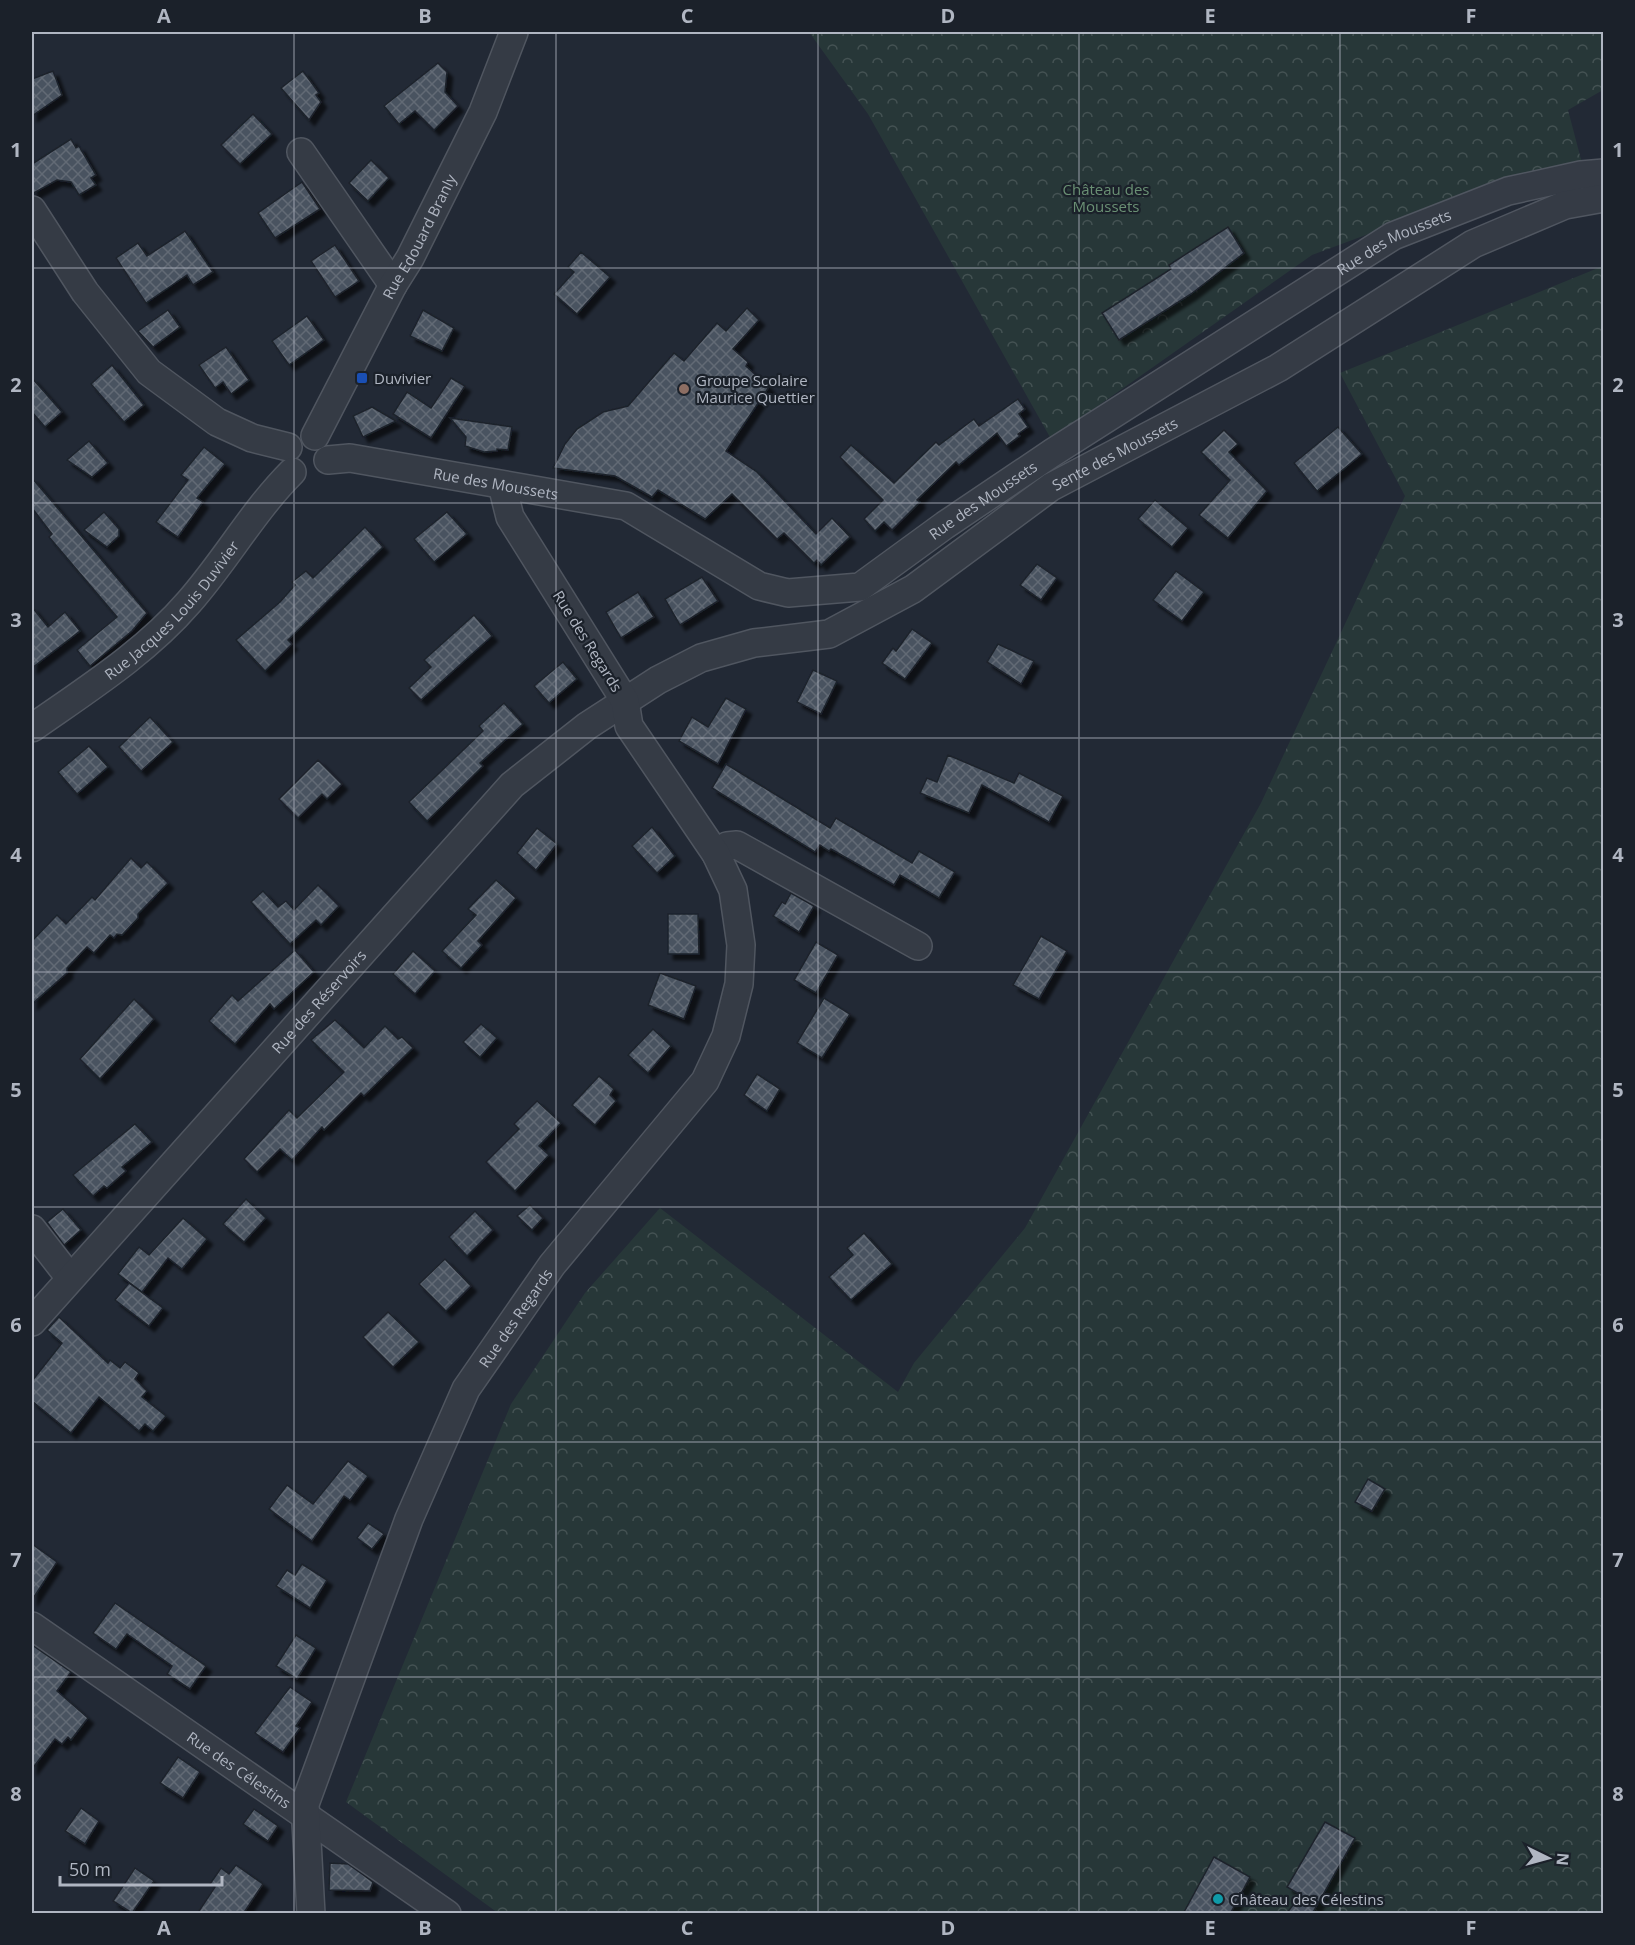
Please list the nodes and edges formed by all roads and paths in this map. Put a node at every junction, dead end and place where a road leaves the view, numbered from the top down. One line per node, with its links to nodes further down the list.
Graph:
1 (514, 32): 6 (street, Rue Edouard Branly)
2 (301, 152): 6 (street)
3 (1604, 173): 10 (street, Rue des Moussets)
4 (1604, 198): 11 (street, Sente des Moussets)
5 (32, 210): 8 (street)
6 (393, 285): 7 (street, Rue Edouard Branly)
7 (315, 436): 8 (street); 9 (street)
8 (290, 459): 9 (street); 12 (street, Rue Jacques Louis Duvivier)
9 (328, 460): 10 (street, Rue des Moussets)
10 (502, 485): 11 (street, Rue des Regards)
11 (625, 701): 13 (street, Rue des Regards); 16 (street, Rue des Réservoirs)
12 (32, 728)
13 (716, 854): 14 (street); 19 (street, Rue des Regards)
14 (918, 946)
15 (32, 1229): 16 (street)
16 (70, 1278): 17 (street, Rue des Réservoirs)
17 (32, 1322)
18 (32, 1626): 19 (street, Rue des Célestins)
19 (306, 1814): 20 (street, Rue des Regards); 21 (street, Rue des Célestins)
20 (310, 1914)
21 (447, 1914)

